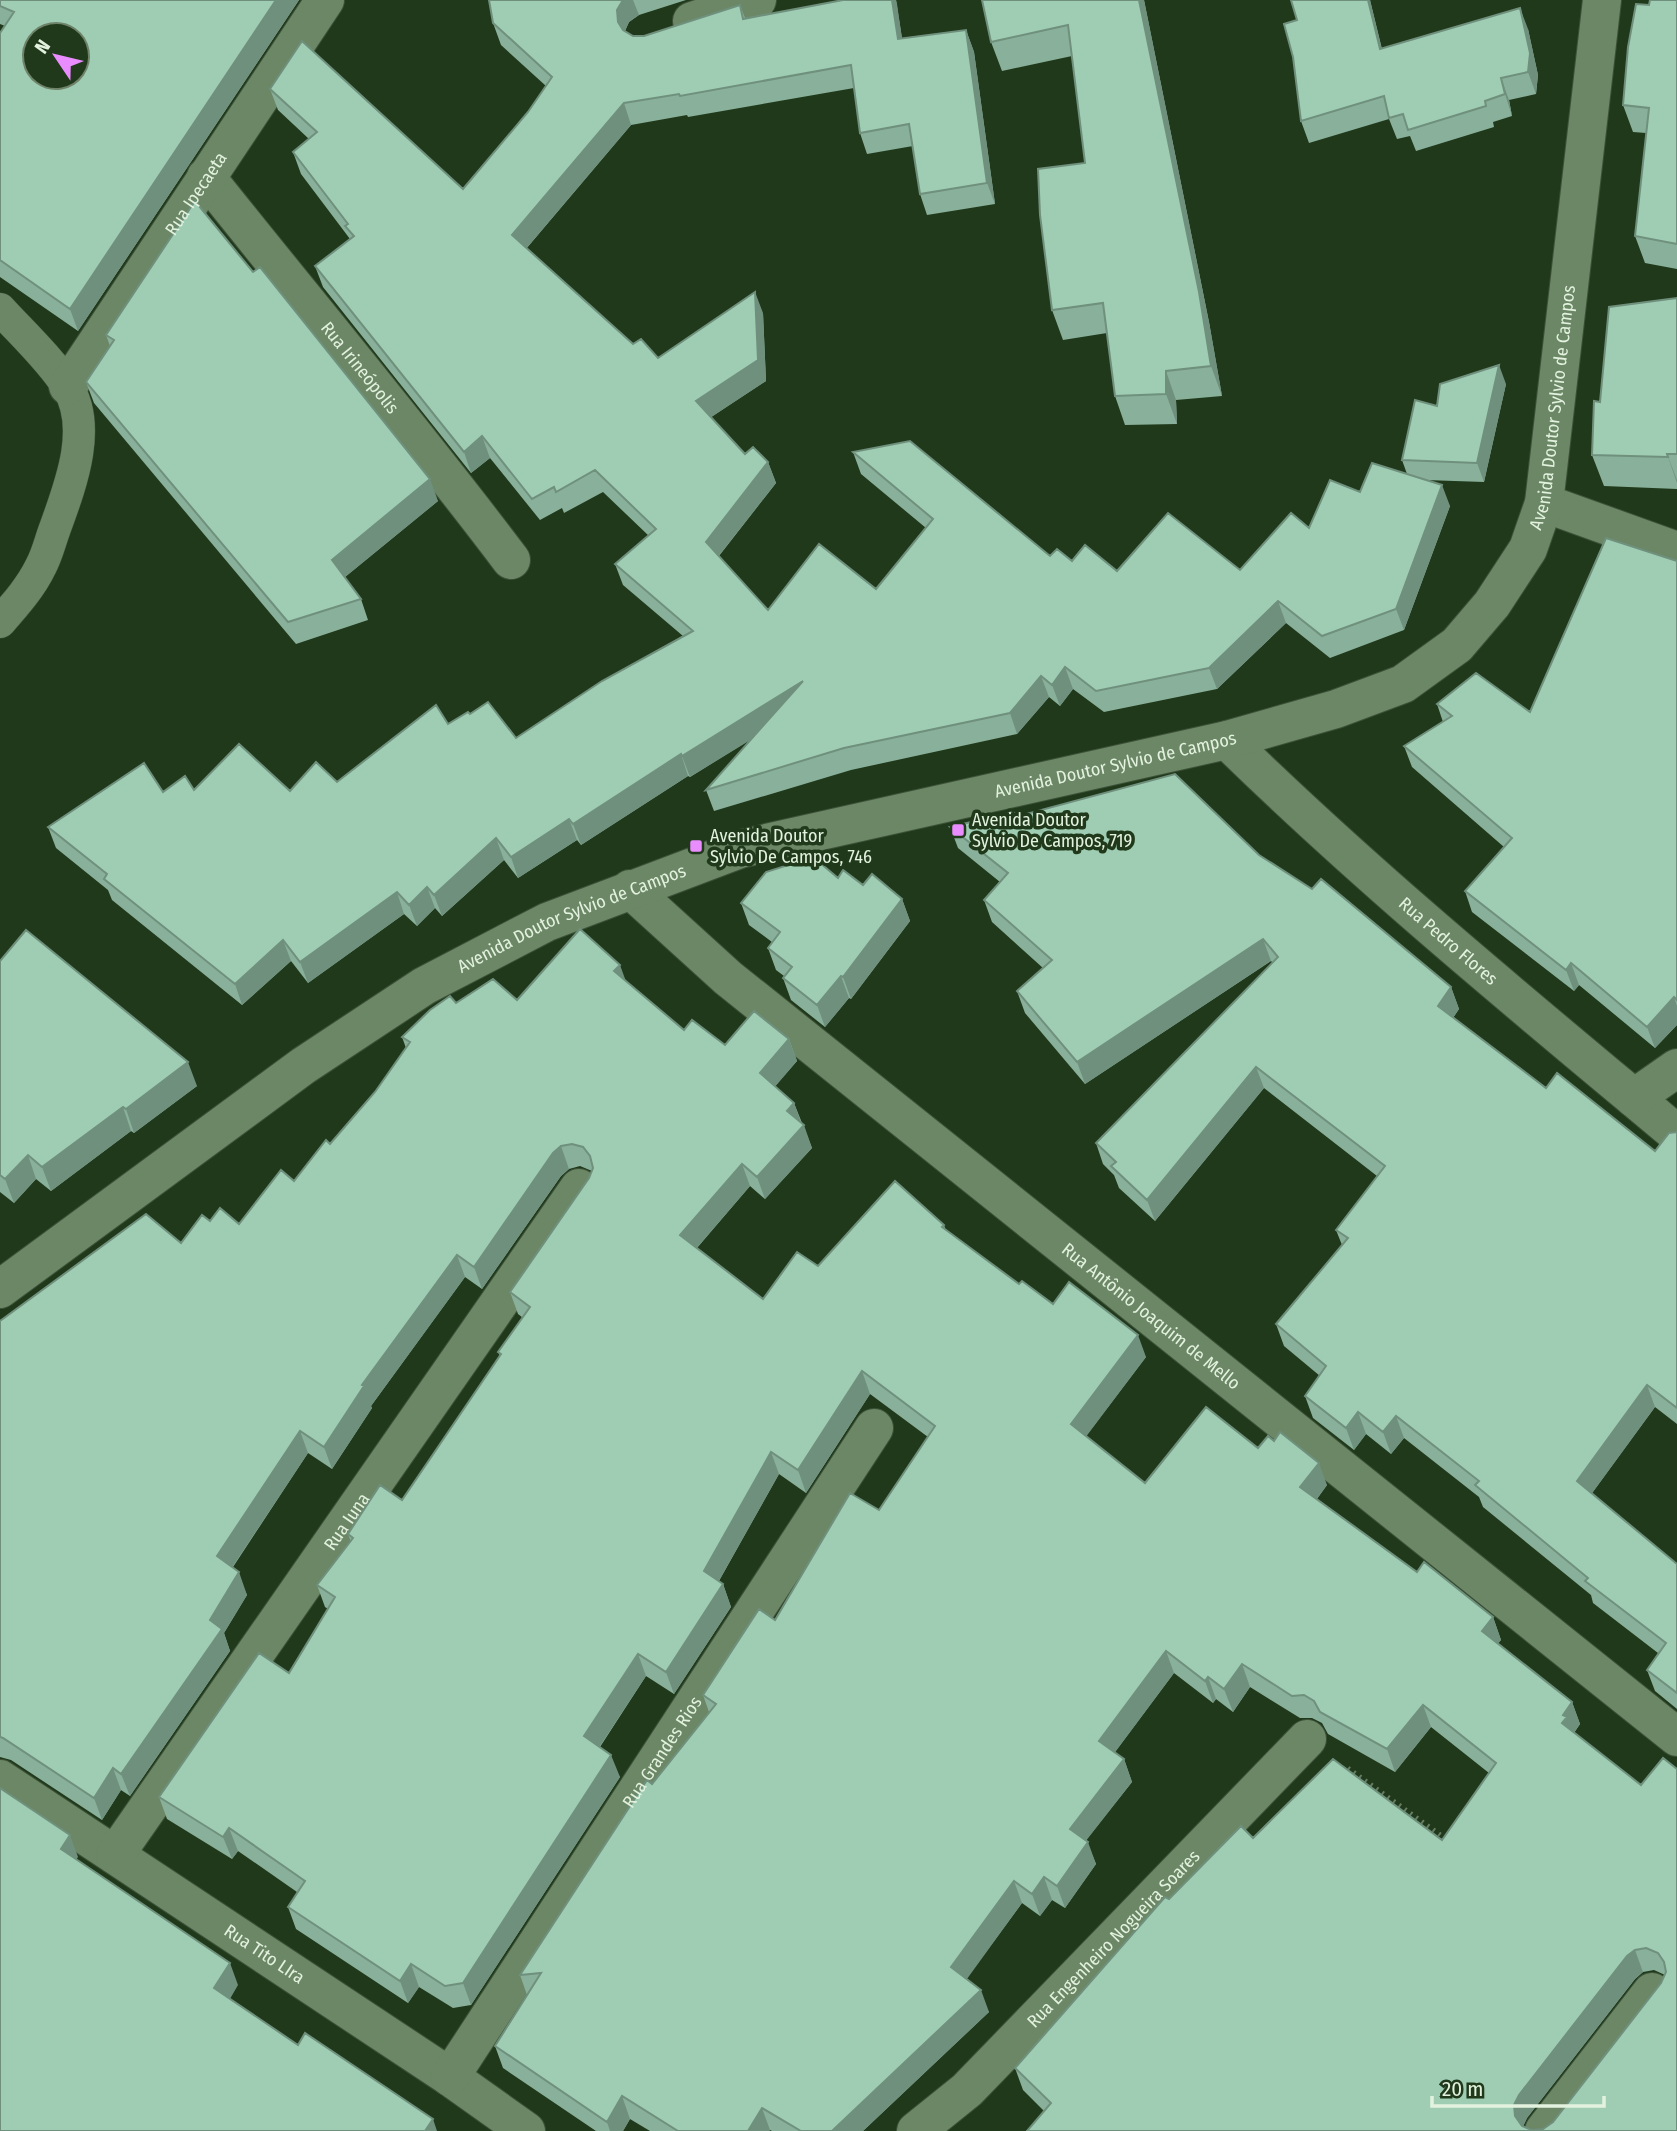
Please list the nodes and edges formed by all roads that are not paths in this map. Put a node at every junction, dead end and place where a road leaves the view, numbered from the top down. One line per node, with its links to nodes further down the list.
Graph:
1 (325, 0): 5 (street, Rua Ipecaeta)
2 (757, 0): 4 (street)
3 (1602, 0): 8 (street, Avenida Doutor Sylvio de Campos)
4 (658, 32)
5 (206, 177): 7 (street, Rua Ipecaeta); 10 (street, Rua Irineópolis)
6 (0, 309): 7 (lane)
7 (68, 386): 11 (lane)
8 (1544, 503): 9 (street); 12 (street, Avenida Doutor Sylvio de Campos)
9 (1677, 551)
10 (511, 560)
11 (0, 622)
12 (1227, 740): 13 (street, Avenida Doutor Sylvio de Campos); 15 (street, Rua Pedro Flores)
13 (629, 889): 18 (street, Avenida Doutor Sylvio de Campos); 20 (street, Rua Antônio Joaquim de Mello)
14 (1677, 1068): 15 (street)
15 (1634, 1098): 16 (street, Rua Pedro Flores)
16 (1677, 1135)
17 (579, 1188): 23 (street, Rua Iuna)
18 (0, 1289)
19 (874, 1428): 25 (street, Rua Grandes Rios)
20 (1677, 1737)
21 (1307, 1739): 26 (street, Rua Engenheiro Nogueira Soares)
22 (0, 1779): 23 (street, Rua Tito LIra)
23 (115, 1855): 25 (street, Rua Tito LIra)
24 (1652, 1992): 30 (street)
25 (450, 2077): 27 (street, Rua Tito LIra)
26 (967, 2090): 28 (street, Rua Engenheiro Nogueira Soares); 29 (street)
27 (526, 2131)
28 (916, 2131)
29 (963, 2131)
30 (1544, 2131)

